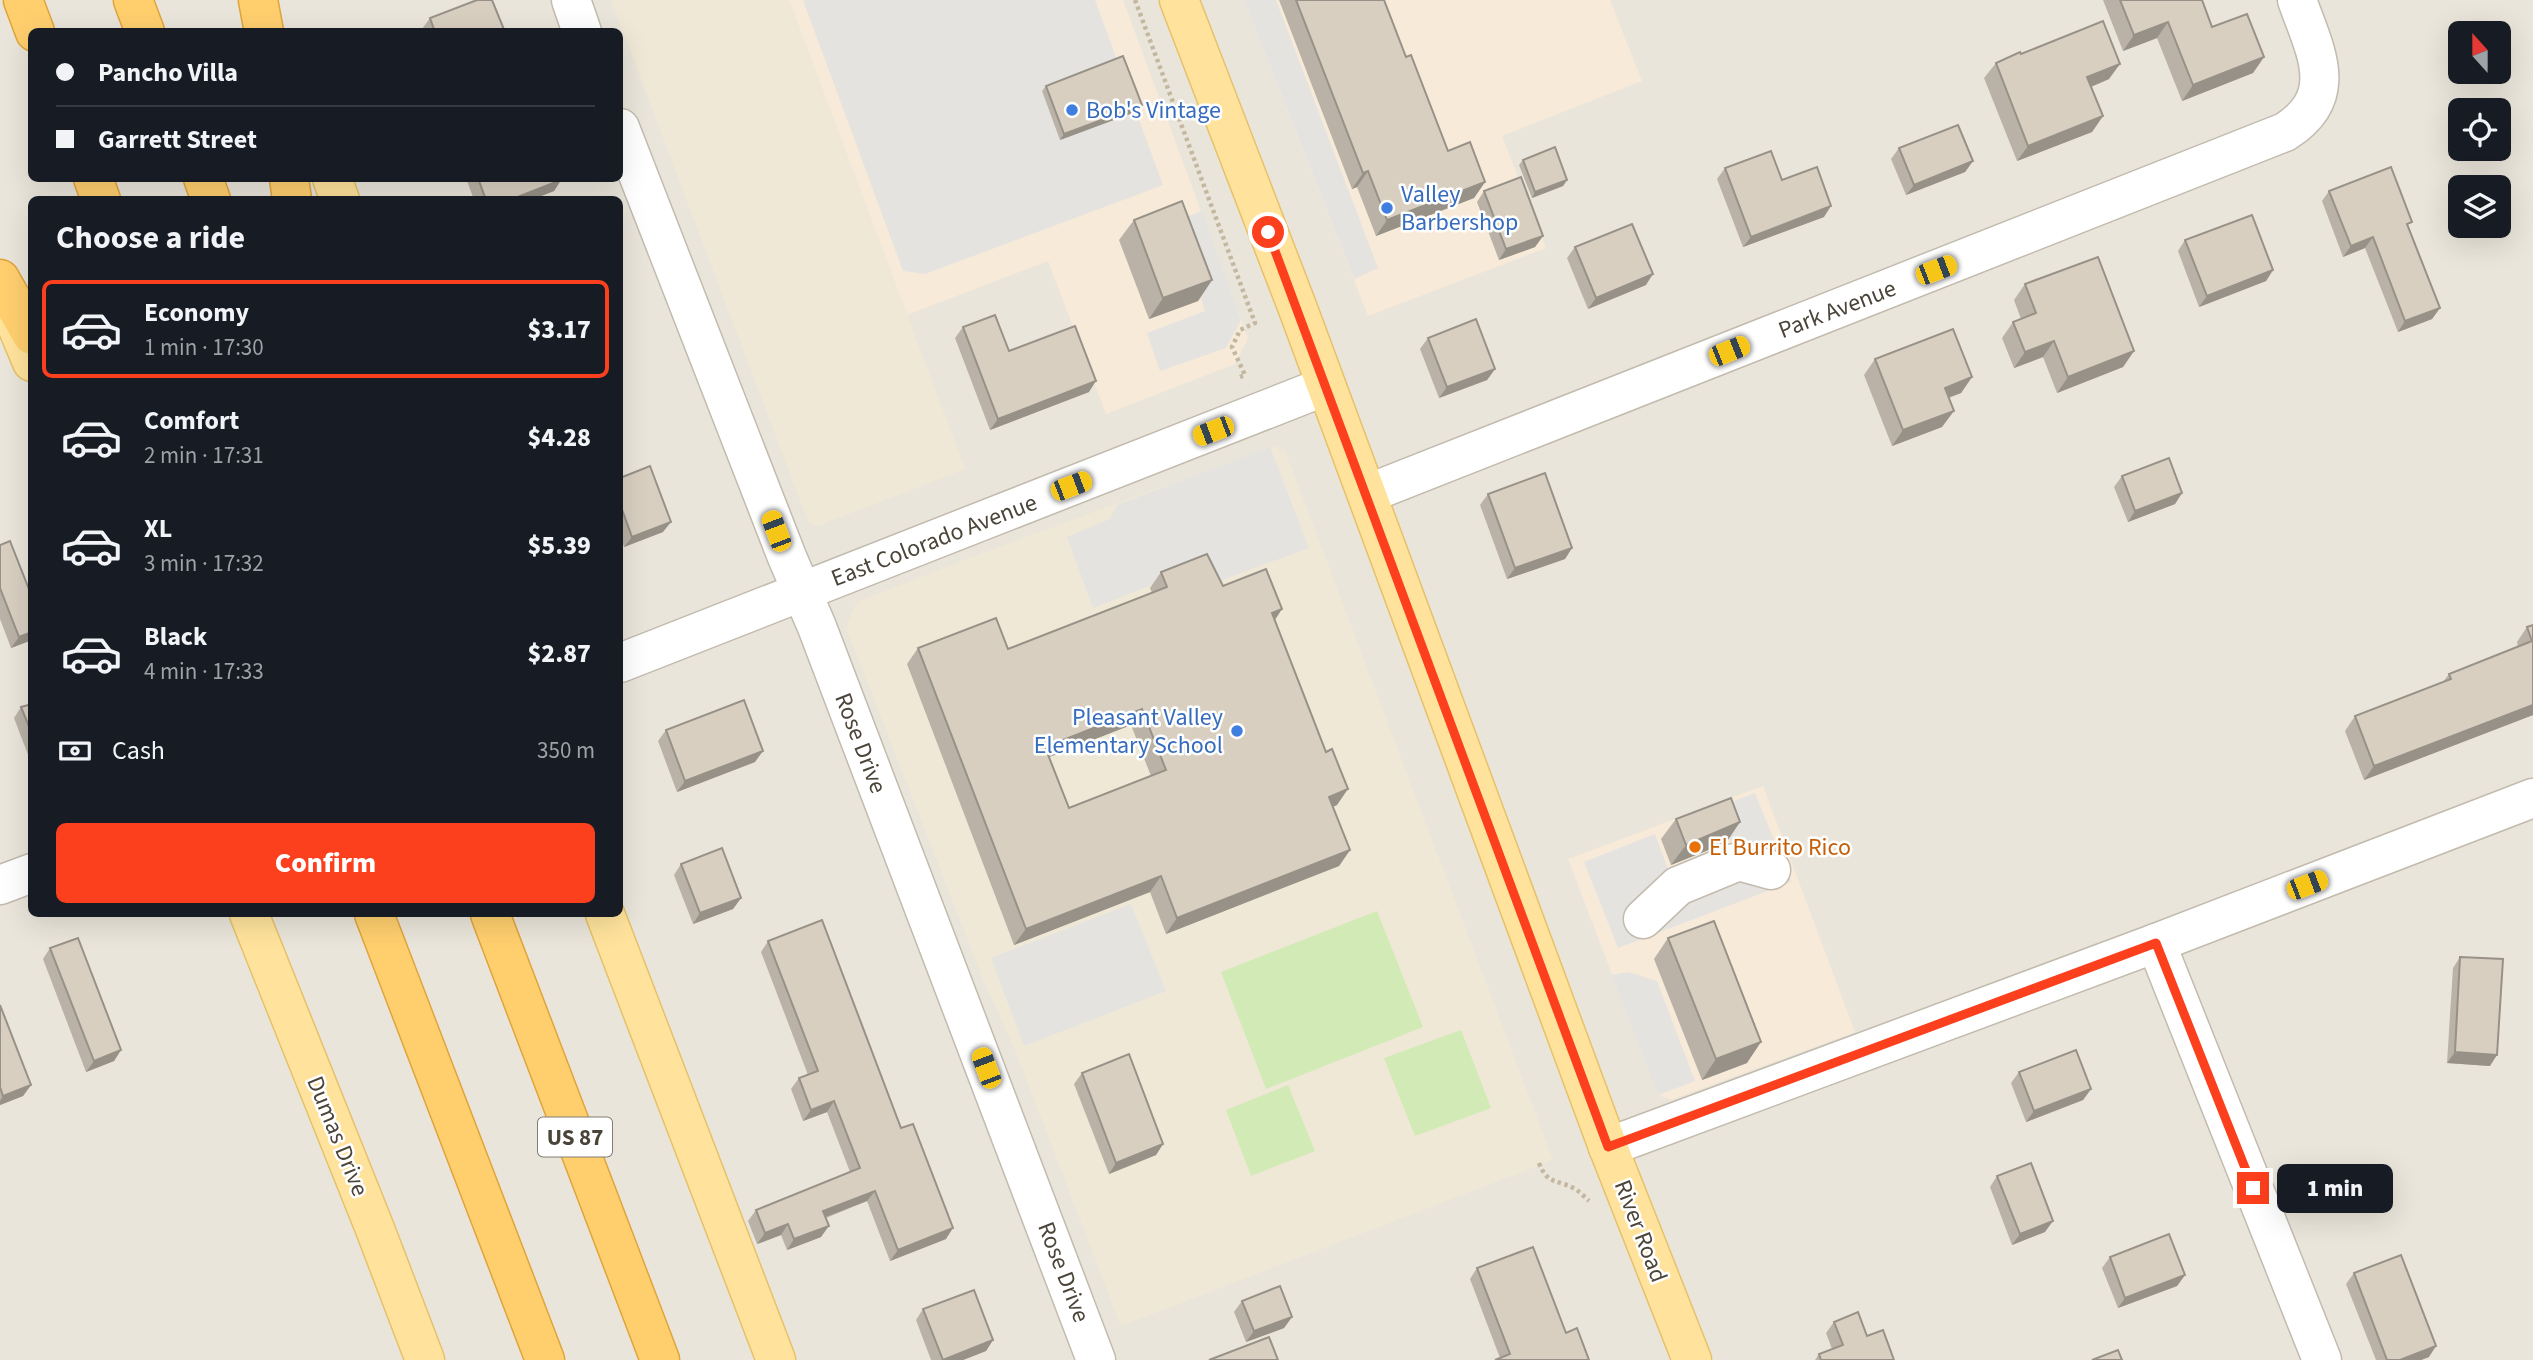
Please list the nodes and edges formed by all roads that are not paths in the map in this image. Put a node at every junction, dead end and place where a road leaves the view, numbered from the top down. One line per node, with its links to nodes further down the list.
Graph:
1 (23, 0): 8 (highway)
2 (133, 0): 9 (highway)
3 (258, 0): 10 (highway)
4 (268, 0): 11 (main road)
5 (571, 0): 12 (street)
6 (1179, 0): 17 (main road, River Road)
7 (2297, 0): 18 (street, Park Avenue)
8 (34, 28)
9 (144, 28)
10 (263, 28)
11 (278, 28)
12 (581, 28)
13 (623, 136): 19 (street, Rose Drive)
14 (0, 287): 15 (highway); 16 (main road)
15 (28, 329)
16 (28, 353)
17 (1326, 386): 18 (main road, River Road); 19 (street, East Colorado Avenue)
18 (1367, 494): 33 (main road, River Road)
19 (801, 591): 20 (street, East Colorado Avenue); 38 (street, Rose Drive)
20 (623, 662)
21 (2533, 798): 31 (street)
22 (1771, 870): 30 (street)
23 (28, 874): 24 (street)
24 (0, 885)
25 (250, 917): 34 (main road, Dumas Drive)
26 (366, 917): 32 (highway)
27 (375, 917): 32 (highway)
28 (491, 917): 36 (highway, US 87)
29 (606, 917): 37 (main road)
30 (1643, 919)
31 (2156, 943): 33 (street); 40 (street)
32 (394, 965): 35 (highway)
33 (1608, 1147): 39 (main road, River Road)
34 (425, 1360)
35 (545, 1360)
36 (660, 1360)
37 (776, 1360)
38 (1097, 1360)
39 (1692, 1360)
40 (2322, 1360)

